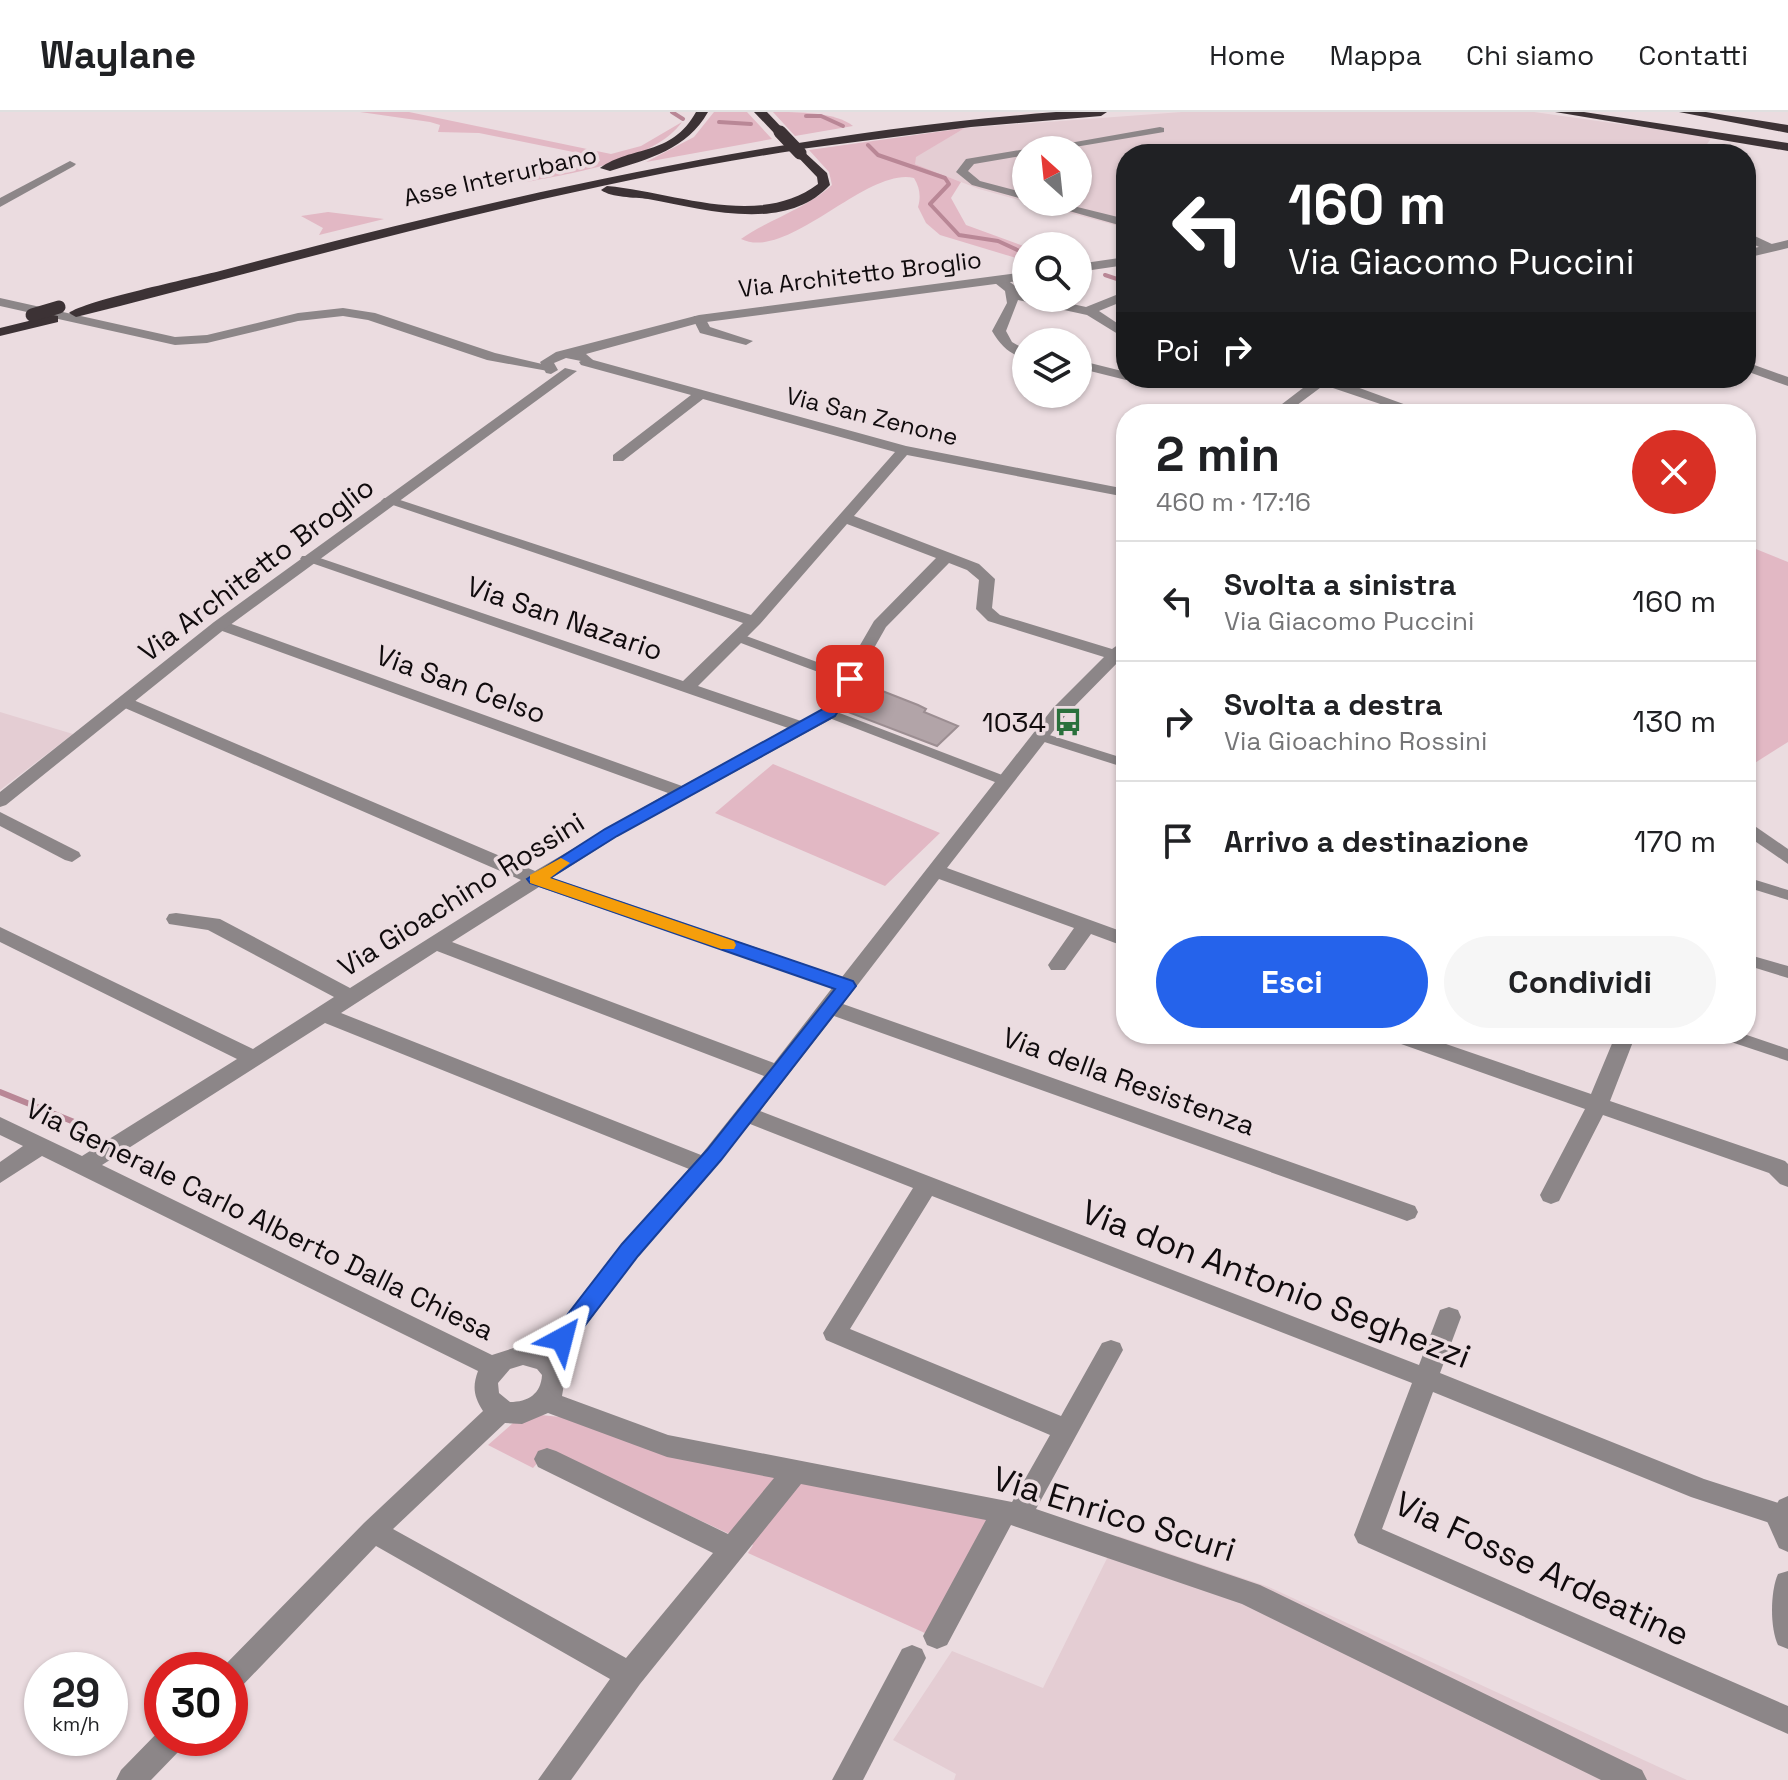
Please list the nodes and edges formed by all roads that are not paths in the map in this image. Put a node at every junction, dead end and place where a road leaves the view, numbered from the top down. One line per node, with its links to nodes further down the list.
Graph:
1 (702, 112): 16 (highway)
2 (760, 112): 20 (highway, bridge)
3 (1018, 112): 16 (highway, Asse Interurbano)
4 (1101, 112): 14 (highway)
5 (1561, 112): 12 (highway)
6 (1608, 112): 12 (highway)
7 (1685, 112): 10 (highway)
8 (1669, 114): 10 (highway)
9 (1160, 130): 11 (street)
10 (1788, 132)
11 (1092, 141)
12 (1788, 144)
13 (1012, 154): 17 (street)
14 (744, 155): 18 (highway, Asse Interurbano); 20 (highway)
15 (70, 164): 19 (street)
16 (568, 180): 36 (highway, Asse Interurbano)
17 (1012, 193)
18 (546, 194): 20 (highway); 36 (highway, Asse Interurbano)
19 (0, 203)
20 (688, 203)
21 (1092, 214): 22 (street)
22 (1116, 220)
23 (1756, 241): 25 (street)
24 (1788, 244): 25 (street)
25 (1770, 248): 26 (street)
26 (1756, 252)
27 (1116, 262): 28 (street)
28 (1092, 266)
29 (1012, 278): 30 (street, Via Architetto Broglio)
30 (999, 280): 31 (street); 37 (street, Via Architetto Broglio)
31 (1010, 292): 42 (street)
32 (1116, 299): 34 (street)
33 (0, 302): 45 (street)
34 (1092, 309)
35 (1090, 312): 39 (street)
36 (56, 313): 38 (highway, Asse Interurbano, bridge); 40 (highway, Asse Interurbano)
37 (699, 319): 41 (street, Via Architetto Broglio); 43 (street, Via Architetto Broglio)
38 (0, 323)
39 (1116, 329)
40 (0, 332)
41 (746, 341)
42 (1012, 348)
43 (579, 363): 45 (street, Via Architetto Broglio); 45 (street); 51 (street, Via San Zenone)
44 (1092, 368): 47 (street)
45 (549, 370): 57 (street, Via Architetto Broglio)
46 (1756, 370): 48 (street)
47 (1116, 374)
48 (1788, 382)
49 (1311, 388): 52 (street)
50 (1343, 388): 53 (street)
51 (701, 394): 54 (street, Via San Zenone); 55 (street)
52 (1289, 404)
53 (1379, 404)
54 (904, 450): 56 (street, Via San Zenone); 58 (street)
55 (618, 458)
56 (1116, 491)
57 (389, 501): 60 (street, Via Architetto Broglio); 61 (street)
58 (847, 519): 59 (street); 61 (street)
59 (947, 557): 64 (street); 66 (street)
60 (308, 559): 62 (street, Via Architetto Broglio); 67 (street, Via San Nazario)
61 (754, 621): 63 (street)
62 (220, 625): 68 (street, Via Architetto Broglio); 74 (street, Via San Celso)
63 (738, 637): 66 (street); 67 (street)
64 (1116, 656)
65 (1116, 661): 71 (street)
66 (850, 679): 69 (street)
67 (687, 687): 70 (street, Via San Nazario)
68 (124, 701): 75 (street, Via Architetto Broglio); 81 (street)
69 (835, 706): 70 (street, Via Gioachino Rossini); 73 (street)
70 (804, 728): 74 (street, Via Gioachino Rossini)
71 (1040, 736): 72 (street); 73 (street)
72 (1116, 761)
73 (1005, 781): 80 (street)
74 (684, 793): 81 (street, Via Gioachino Rossini)
75 (0, 801)
76 (0, 818): 78 (street)
77 (1756, 834): 79 (street)
78 (72, 856)
79 (1788, 858)
80 (936, 871): 85 (street); 92 (street)
81 (536, 879): 88 (street, Via Gioachino Rossini); 92 (street)
82 (1756, 885): 83 (street)
83 (1788, 895)
84 (176, 919): 93 (street)
85 (1087, 925): 87 (street); 90 (street)
86 (0, 934): 100 (street)
87 (1116, 936)
88 (435, 943): 93 (street, Via Gioachino Rossini); 101 (street)
89 (1756, 962): 91 (street)
90 (1058, 965)
91 (1788, 972)
92 (847, 986): 94 (street)
93 (350, 997): 95 (street, Via Gioachino Rossini)
94 (830, 1007): 101 (street); 112 (street, Via della Resistenza)
95 (323, 1014): 100 (street, Via Gioachino Rossini); 107 (street)
96 (1423, 1044): 102 (street)
97 (1622, 1044): 102 (street)
98 (1755, 1044): 99 (street)
99 (1788, 1055)
100 (254, 1058): 106 (street, Via Gioachino Rossini)
101 (778, 1073): 103 (street)
102 (1598, 1104): 108 (street); 111 (street)
103 (746, 1114): 107 (street); 110 (street, Via don Antonio Seghezzi)
104 (0, 1125): 105 (street, Via Generale Carlo Alberto Dalla Chiesa)
105 (41, 1145): 106 (street, Via Generale Carlo Alberto Dalla Chiesa); 109 (street)
106 (85, 1165): 116 (street, Via Generale Carlo Alberto Dalla Chiesa)
107 (705, 1166): 115 (street)
108 (1782, 1172)
109 (0, 1174)
110 (926, 1186): 117 (street, Via don Antonio Seghezzi); 120 (street)
111 (1551, 1195)
112 (1407, 1212)
113 (1449, 1317): 117 (street)
114 (1111, 1350): 120 (street)
115 (545, 1361): 116 (street); 118 (street)
116 (493, 1367): 119 (street)
117 (1425, 1378): 124 (street, Via don Antonio Seghezzi); 133 (street, Via Fosse Ardeatine)
118 (546, 1401): 119 (street); 122 (street, Via Enrico Scuri)
119 (500, 1411): 125 (street)
120 (1066, 1430): 123 (street)
121 (547, 1459): 126 (street)
122 (794, 1473): 123 (street, Via Enrico Scuri); 126 (street)
123 (1012, 1514): 128 (street); 138 (street, Via Enrico Scuri)
124 (1786, 1521)
125 (373, 1531): 131 (street); 132 (street)
126 (734, 1550): 132 (street)
127 (1788, 1583): 129 (street)
128 (937, 1636)
129 (1788, 1636)
130 (912, 1658): 137 (street)
131 (248, 1660)
132 (630, 1675): 136 (street)
133 (1788, 1720)
134 (154, 1756): 135 (street)
135 (131, 1780)
136 (553, 1780)
137 (847, 1780)
138 (1632, 1780)

